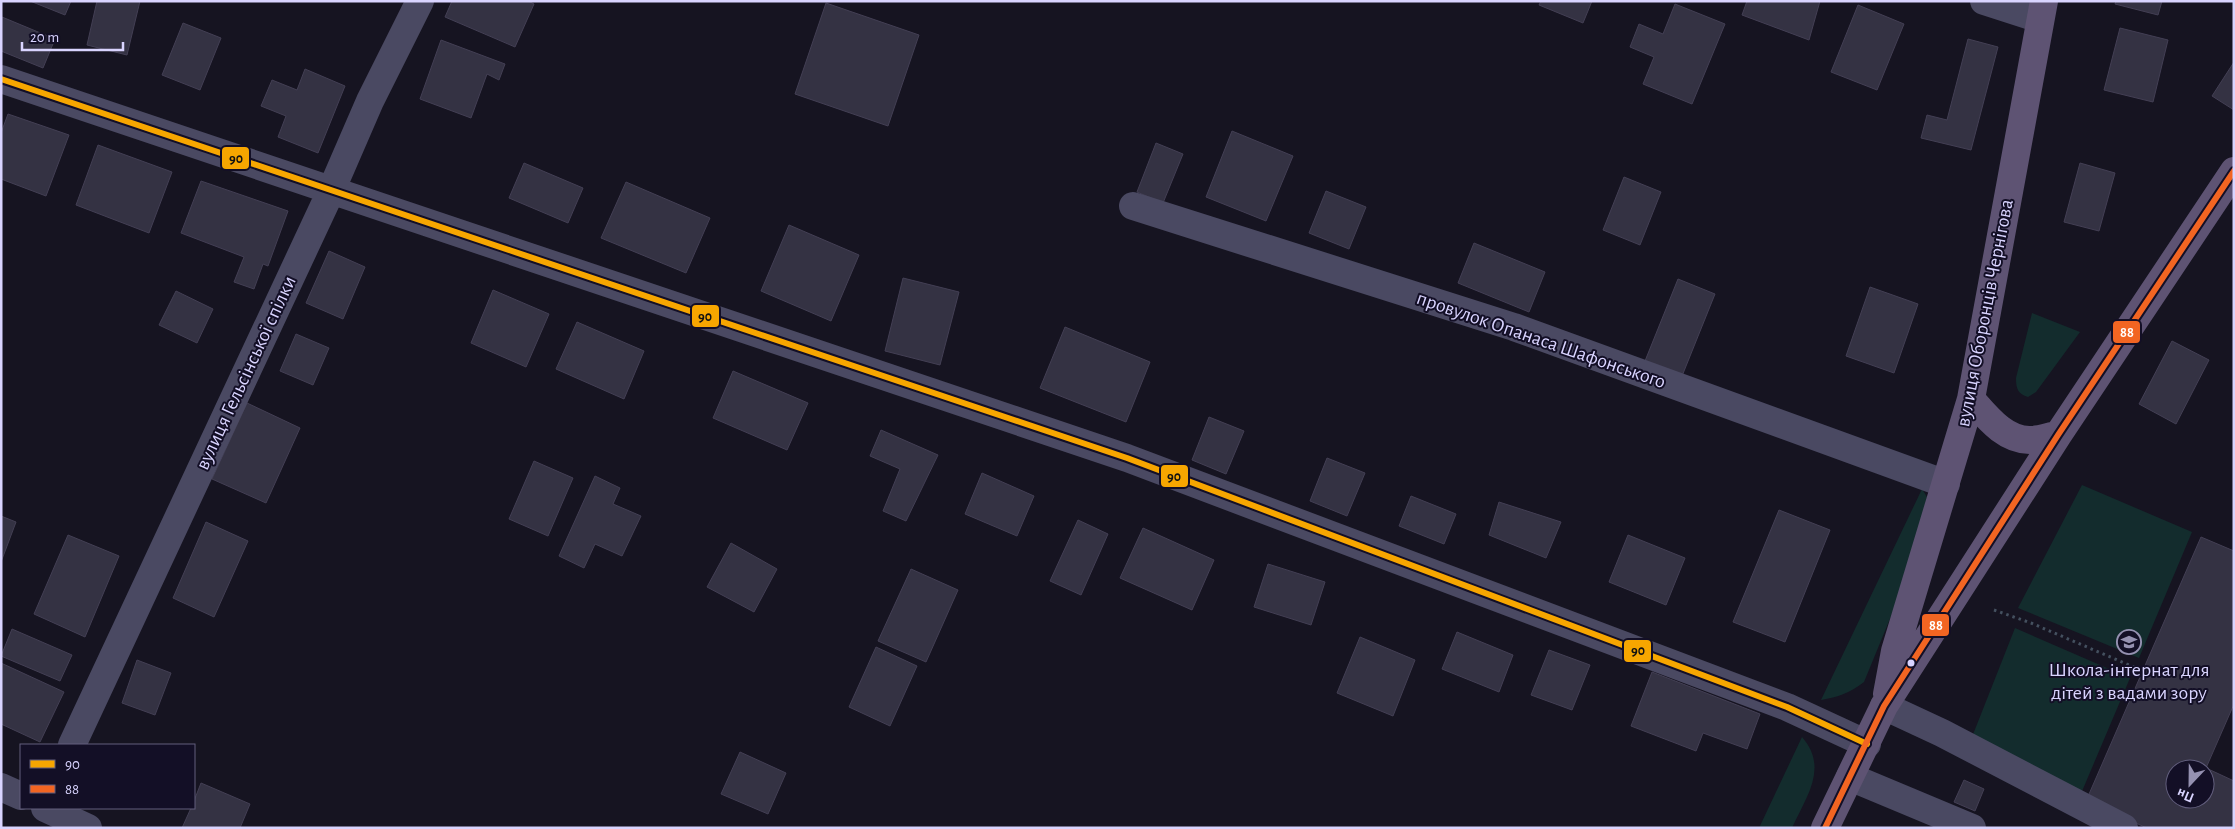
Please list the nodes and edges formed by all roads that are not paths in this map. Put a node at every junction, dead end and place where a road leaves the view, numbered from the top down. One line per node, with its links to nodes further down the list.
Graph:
1 (420, 1): 6 (street, вулиця Гельсінської спілки)
2 (1984, 1): 3 (street)
3 (2042, 10): 8 (main road, вулиця Оборонців Чернігова)
4 (1, 79): 6 (street)
5 (2234, 171): 9 (main road)
6 (331, 191): 12 (street, вулиця Гельсінської спілки); 13 (street)
7 (1133, 206): 10 (street, провулок Опанаса Шафонського)
8 (1971, 399): 9 (main road); 10 (main road, вулиця Оборонців Чернігова)
9 (2058, 434): 11 (main road)
10 (1946, 484): 11 (main road, вулиця Оборонців Чернігова)
11 (1884, 706): 13 (main road); 23 (street)
12 (72, 744)
13 (1867, 744): 14 (main road)
14 (1850, 777): 21 (main road); 22 (street)
15 (1, 787): 16 (street)
16 (20, 796)
17 (43, 809): 19 (street)
18 (46, 809): 20 (street)
19 (33, 828)
20 (88, 828)
21 (1825, 828)
22 (1972, 828)
23 (2124, 828)

